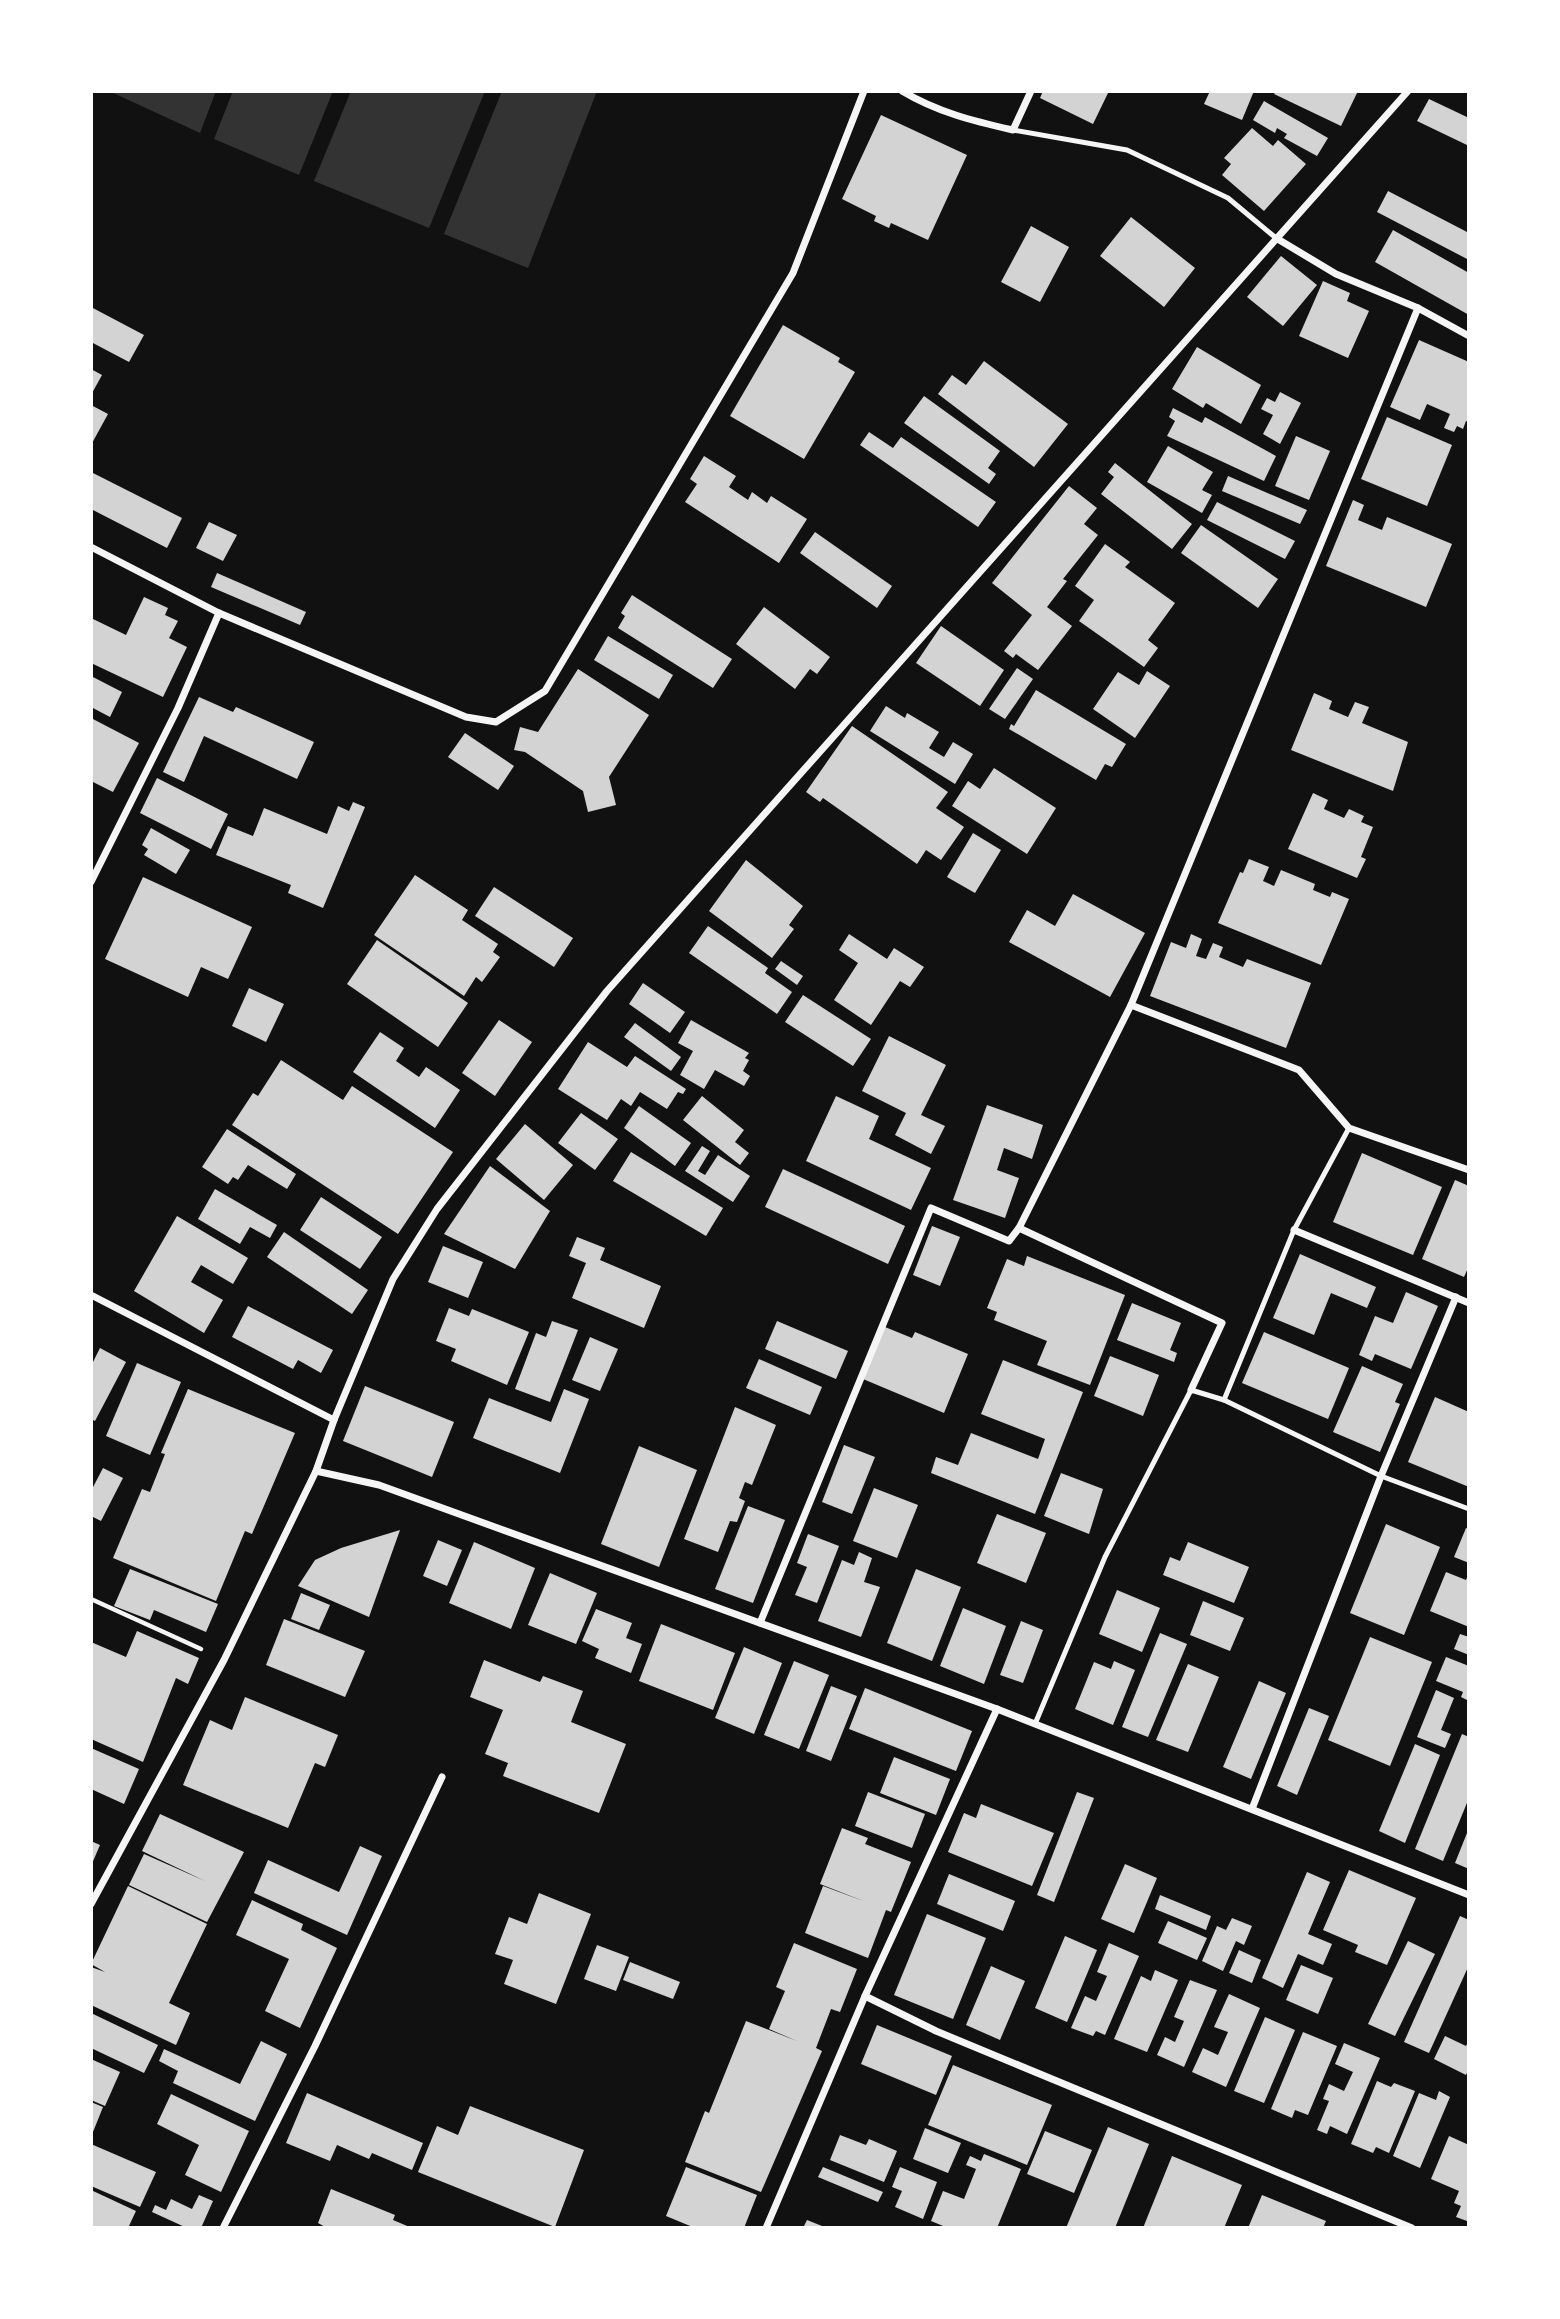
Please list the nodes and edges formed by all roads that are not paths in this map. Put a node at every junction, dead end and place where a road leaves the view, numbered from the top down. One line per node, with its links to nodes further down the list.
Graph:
1 (864, 91): 10 (street)
2 (902, 91): 5 (street)
3 (1031, 91): 5 (street)
4 (1408, 91): 6 (street)
5 (1013, 130): 6 (lane)
6 (1276, 238): 7 (street); 22 (street)
7 (1418, 308): 8 (street); 12 (street)
8 (1469, 336)
9 (91, 547): 10 (street)
10 (219, 613): 11 (street)
11 (91, 883)
12 (1131, 1004): 13 (street); 15 (street)
13 (1349, 1128): 14 (street); 16 (lane)
14 (1469, 1170)
15 (1019, 1228): 20 (street); 26 (street)
16 (1294, 1230): 18 (street); 21 (lane)
17 (91, 1296): 22 (street)
18 (1456, 1297): 19 (street); 24 (street)
19 (1469, 1303)
20 (1191, 1390): 21 (lane); 28 (lane)
21 (1224, 1400): 24 (lane)
22 (334, 1420): 23 (street)
23 (316, 1471): 26 (street); 32 (street)
24 (1381, 1476): 25 (lane); 30 (street)
25 (1469, 1509)
26 (760, 1623): 27 (street)
27 (997, 1709): 28 (street); 33 (street)
28 (1035, 1724): 30 (street)
29 (442, 1777): 34 (street)
30 (1252, 1810): 31 (street)
31 (1469, 1895)
32 (91, 1904)
33 (865, 1996): 35 (street); 36 (street)
34 (223, 2228)
35 (766, 2228)
36 (1412, 2228)

